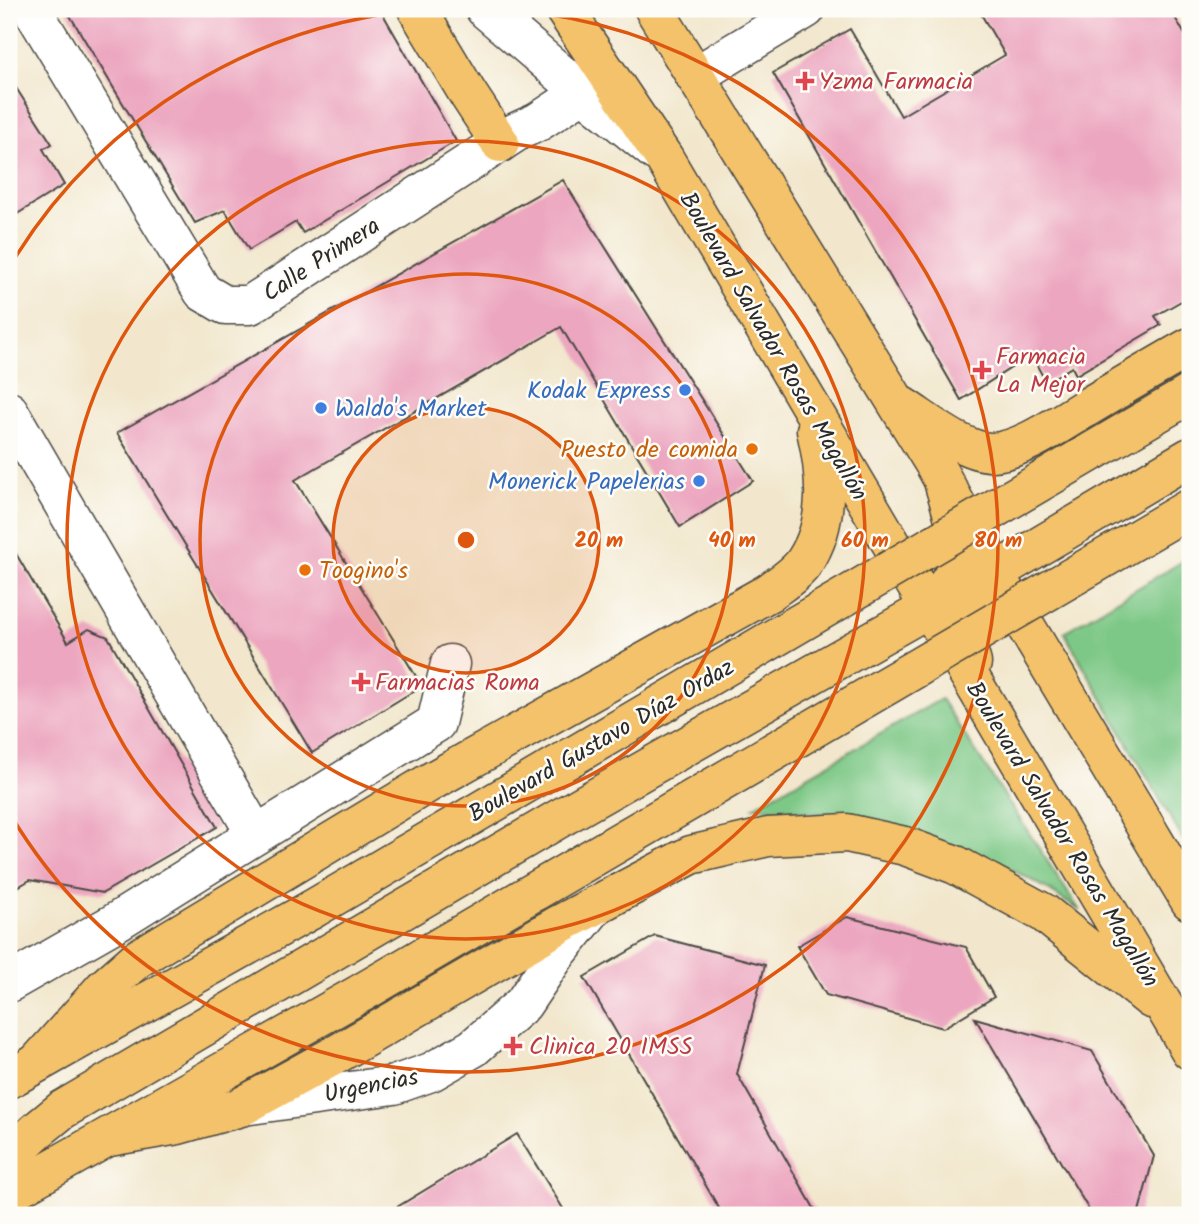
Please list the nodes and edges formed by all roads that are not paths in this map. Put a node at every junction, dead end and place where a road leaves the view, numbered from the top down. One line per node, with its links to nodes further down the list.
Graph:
1 (32, 9): 9 (street, Calle Primera)
2 (417, 9): 9 (main road)
3 (485, 9): 8 (street)
4 (564, 9): 8 (main road, Boulevard Salvador Rosas Magallón)
5 (654, 9): 7 (main road)
6 (806, 9): 7 (street)
7 (695, 76): 12 (main road)
8 (595, 84): 9 (street, Calle Primera); 13 (main road, Boulevard Salvador Rosas Magallón)
9 (500, 143)
10 (1190, 346): 12 (main road)
11 (1190, 394): 28 (main road, Boulevard Gustavo Díaz Ordaz, bridge)
12 (895, 401): 16 (main road)
13 (811, 407): 19 (main road, Boulevard Salvador Rosas Magallón); 28 (main road)
14 (9, 411): 22 (street)
15 (1190, 457): 18 (main road)
16 (943, 481): 18 (main road); 19 (main road)
17 (1190, 508): 30 (main road, bridge)
18 (994, 573): 21 (main road); 23 (main road)
19 (929, 608): 21 (main road, Boulevard Salvador Rosas Magallón); 31 (main road)
20 (450, 664): 22 (street)
21 (983, 699): 26 (main road, Boulevard Salvador Rosas Magallón)
22 (256, 835): 25 (street)
23 (1190, 901)
24 (596, 905): 26 (main road); 29 (main road); 29 (street, Urgencias)
25 (9, 983)
26 (1169, 1014): 27 (main road, Boulevard Salvador Rosas Magallón)
27 (1190, 1050)
28 (23, 1071)
29 (240, 1107): 30 (main road)
30 (109, 1137): 32 (main road)
31 (9, 1162)
32 (9, 1193)

